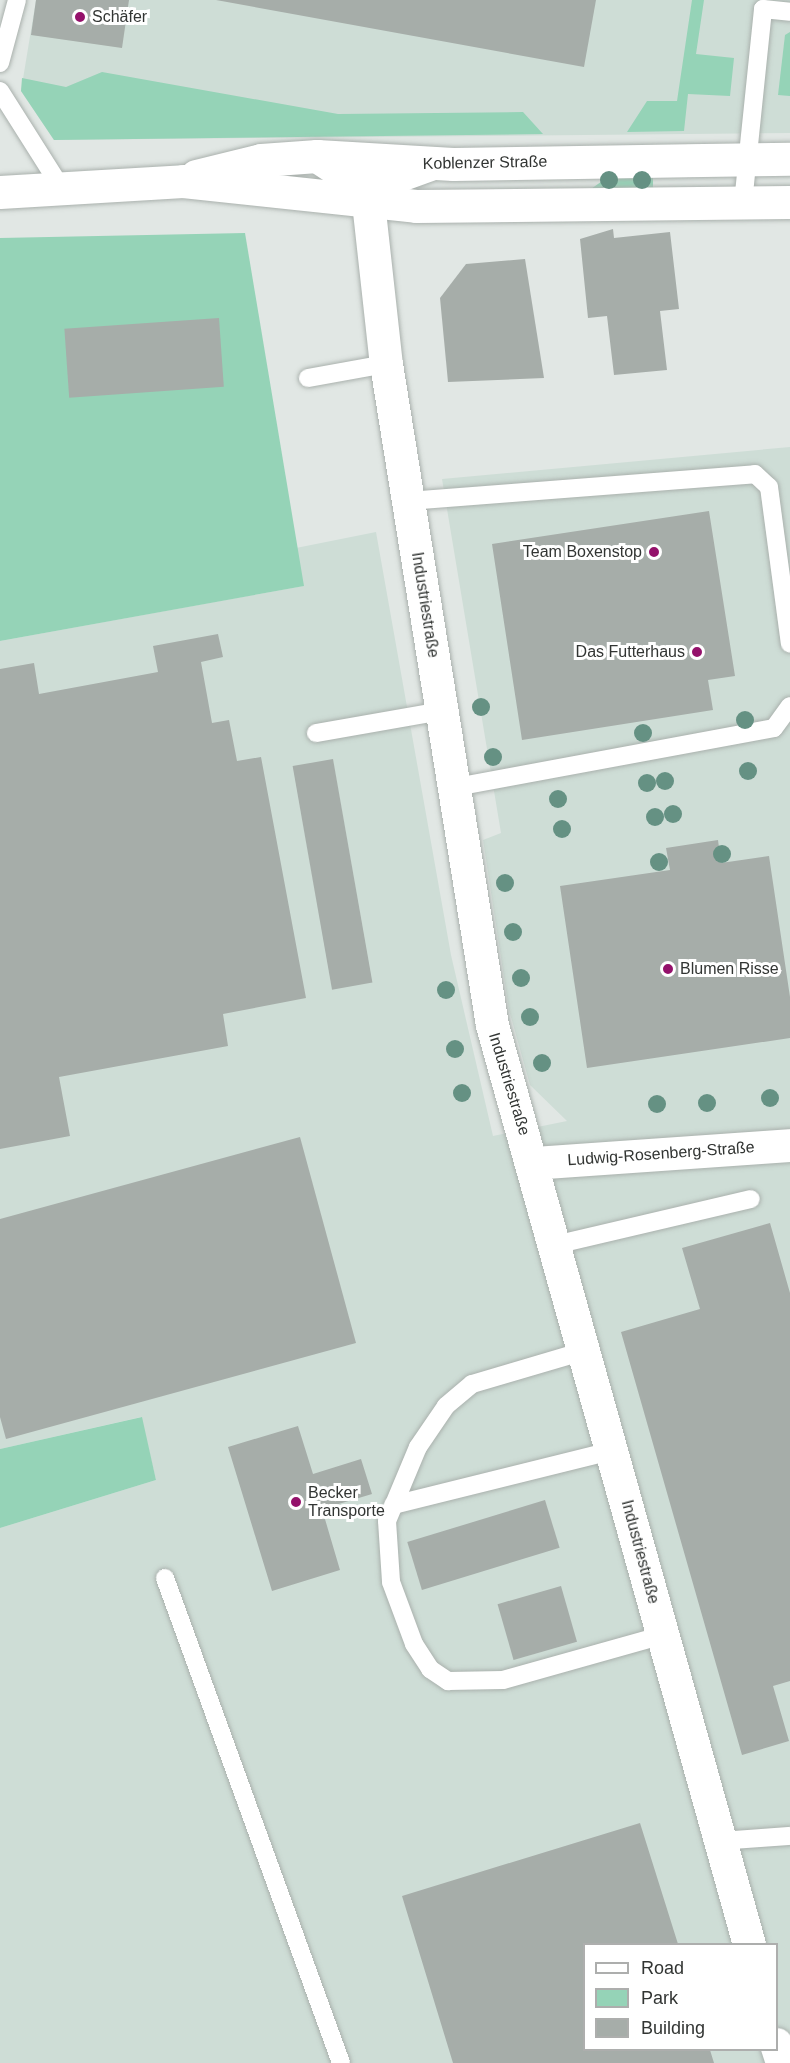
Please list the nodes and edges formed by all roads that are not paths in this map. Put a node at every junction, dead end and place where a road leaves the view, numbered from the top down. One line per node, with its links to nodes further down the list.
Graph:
1 (17, 0): 4 (lane)
2 (763, 5): 3 (lane); 8 (lane)
3 (790, 12)
4 (0, 63)
5 (0, 91): 11 (lane)
6 (317, 156): 9 (street, Koblenzer Straße); 10 (street, Koblenzer Straße); 13 (street)
7 (790, 159): 8 (street, Koblenzer Straße)
8 (747, 160): 9 (street, Koblenzer Straße); 15 (lane)
9 (430, 164): 13 (street)
10 (183, 181): 11 (street, Koblenzer Straße); 13 (street, Koblenzer Straße)
11 (62, 189): 12 (street, Koblenzer Straße)
12 (0, 192)
13 (368, 202): 15 (street, Koblenzer Straße); 16 (street, Industriestraße)
14 (790, 202): 15 (street, Koblenzer Straße)
15 (743, 203)
16 (386, 364): 17 (lane); 18 (street, Industriestraße)
17 (308, 378)
18 (408, 501): 19 (lane); 22 (street, Industriestraße)
19 (784, 534): 20 (lane)
20 (790, 644)
21 (790, 706): 24 (lane)
22 (442, 711): 23 (lane); 24 (street, Industriestraße)
23 (316, 733)
24 (456, 787): 26 (street, Industriestraße)
25 (790, 1145): 26 (street, Ludwig-Rosenberg-Straße)
26 (533, 1163): 28 (street, Industriestraße)
27 (751, 1199): 28 (lane)
28 (555, 1245): 29 (street, Industriestraße)
29 (585, 1351): 30 (street, Industriestraße); 31 (lane)
30 (612, 1451): 31 (lane); 33 (street, Industriestraße)
31 (393, 1504): 33 (lane)
32 (165, 1578): 38 (lane)
33 (663, 1635): 35 (street, Industriestraße)
34 (790, 1836): 35 (lane)
35 (720, 1841): 36 (street, Industriestraße)
36 (749, 1943)
37 (778, 2048): 39 (street)
38 (341, 2063)
39 (782, 2063)

